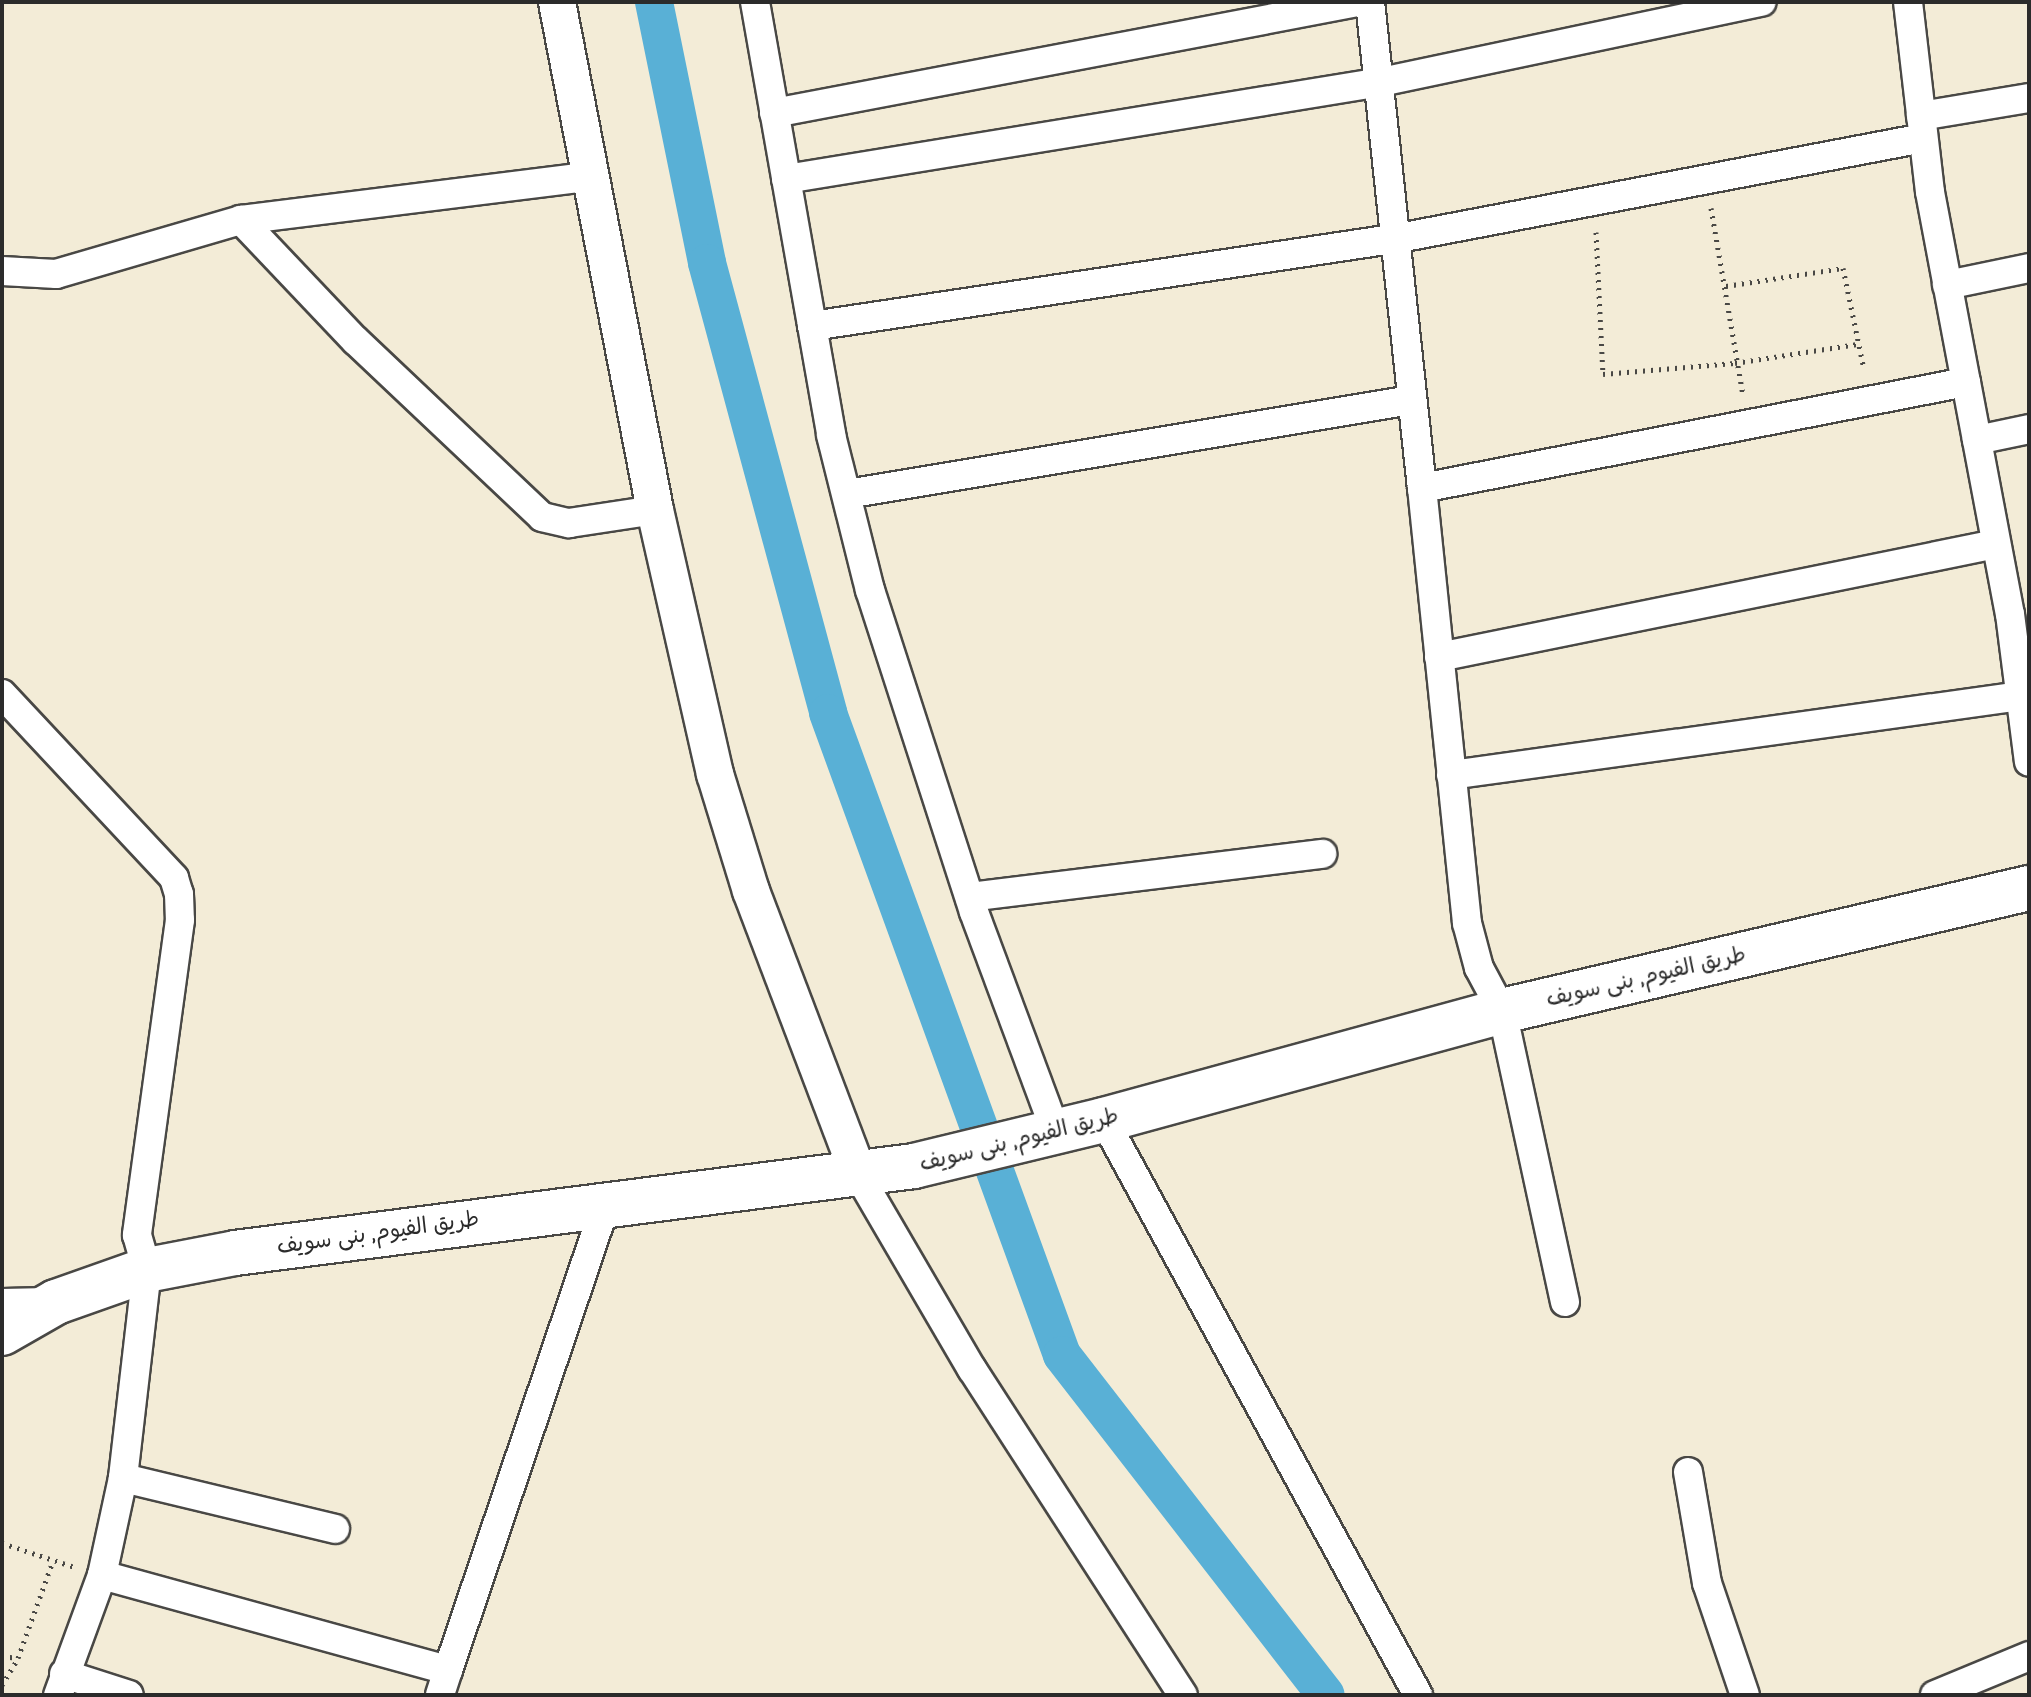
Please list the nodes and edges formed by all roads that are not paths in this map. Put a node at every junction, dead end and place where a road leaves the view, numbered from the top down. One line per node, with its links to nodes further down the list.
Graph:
1 (557, 2): 11 (street)
2 (755, 2): 9 (street)
3 (1358, 2): 9 (street)
4 (1370, 2): 7 (street)
5 (1762, 2): 7 (street)
6 (1908, 2): 10 (street)
7 (1381, 82): 12 (street); 14 (street)
8 (2029, 98): 10 (street)
9 (774, 113): 12 (street)
10 (1922, 127): 14 (street); 17 (street)
11 (592, 176): 13 (street); 25 (street)
12 (786, 179): 18 (street)
13 (241, 220): 16 (street); 25 (street)
14 (1399, 238): 18 (street); 20 (street)
15 (2029, 268): 17 (street)
16 (2, 271)
17 (1947, 285): 19 (street)
18 (812, 326): 24 (street)
19 (1966, 382): 22 (street); 23 (street)
20 (1411, 400): 23 (street); 24 (street)
21 (2029, 429): 22 (street)
22 (1977, 440): 26 (street)
23 (1422, 488): 28 (street)
24 (847, 494): 35 (street)
25 (655, 510): 39 (street)
26 (1996, 544): 27 (street); 28 (street)
27 (2019, 612): 30 (street)
28 (1439, 657): 32 (street)
29 (2, 694): 41 (street)
30 (2020, 696): 31 (street); 32 (street)
31 (2029, 762)
32 (1451, 775): 36 (street)
33 (1322, 854): 35 (street)
34 (2029, 888): 36 (highway, طريق الفيوم, بنى سويف)
35 (970, 897): 38 (street)
36 (1502, 1011): 37 (highway, طريق الفيوم, بنى سويف); 43 (street)
37 (1104, 1120): 38 (highway, طريق الفيوم, بنى سويف); 56 (street)
38 (1048, 1134): 39 (highway, طريق الفيوم, بنى سويف)
39 (859, 1176): 40 (highway, طريق الفيوم, بنى سويف); 55 (street)
40 (606, 1203): 41 (highway, طريق الفيوم, بنى سويف); 51 (street)
41 (147, 1270): 42 (highway, طريق الفيوم, بنى سويف); 47 (street)
42 (56, 1302): 44 (street); 45 (highway, طريق الفيوم, بنى سويف)
43 (1565, 1302)
44 (2, 1303)
45 (2, 1333)
46 (1688, 1472): 57 (street)
47 (123, 1478): 48 (street); 49 (street)
48 (335, 1529)
49 (102, 1575): 51 (street); 52 (street)
50 (2029, 1656): 53 (street)
51 (444, 1682)
52 (61, 1685): 54 (street)
53 (1973, 1688): 58 (street)
54 (129, 1695)
55 (1183, 1695)
56 (1418, 1695)
57 (1745, 1695)
58 (1935, 1695)

